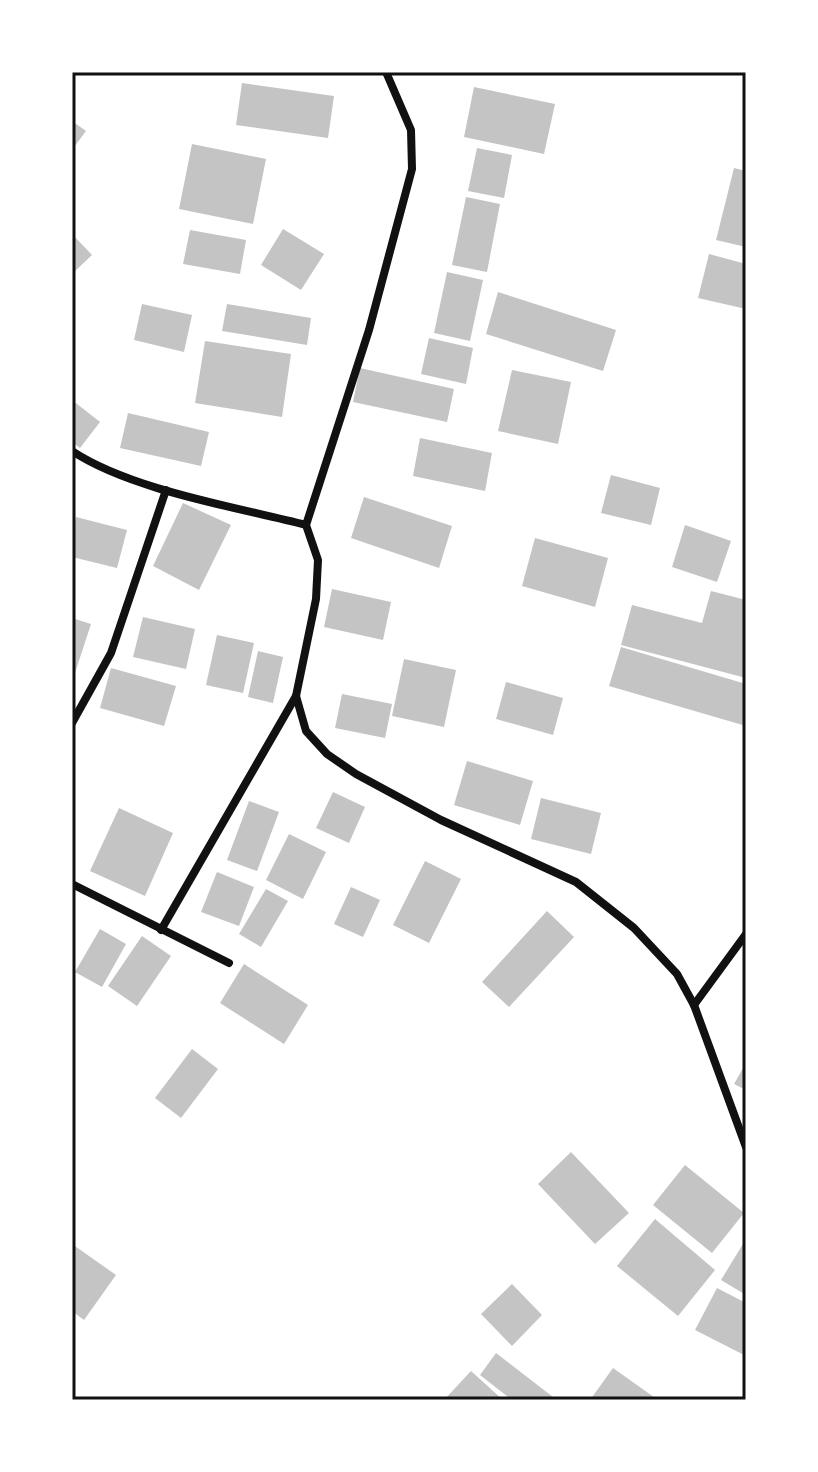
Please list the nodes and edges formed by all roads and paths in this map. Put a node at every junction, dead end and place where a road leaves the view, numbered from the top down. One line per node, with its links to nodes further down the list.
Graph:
1 (386, 72): 4 (street)
2 (72, 451): 3 (street)
3 (166, 490): 4 (street); 6 (street)
4 (306, 525): 5 (street)
5 (296, 696): 8 (street); 11 (street)
6 (72, 723)
7 (72, 884): 8 (street)
8 (161, 930): 10 (street)
9 (746, 934): 11 (street)
10 (229, 963)
11 (694, 1005): 12 (street)
12 (746, 1147)

